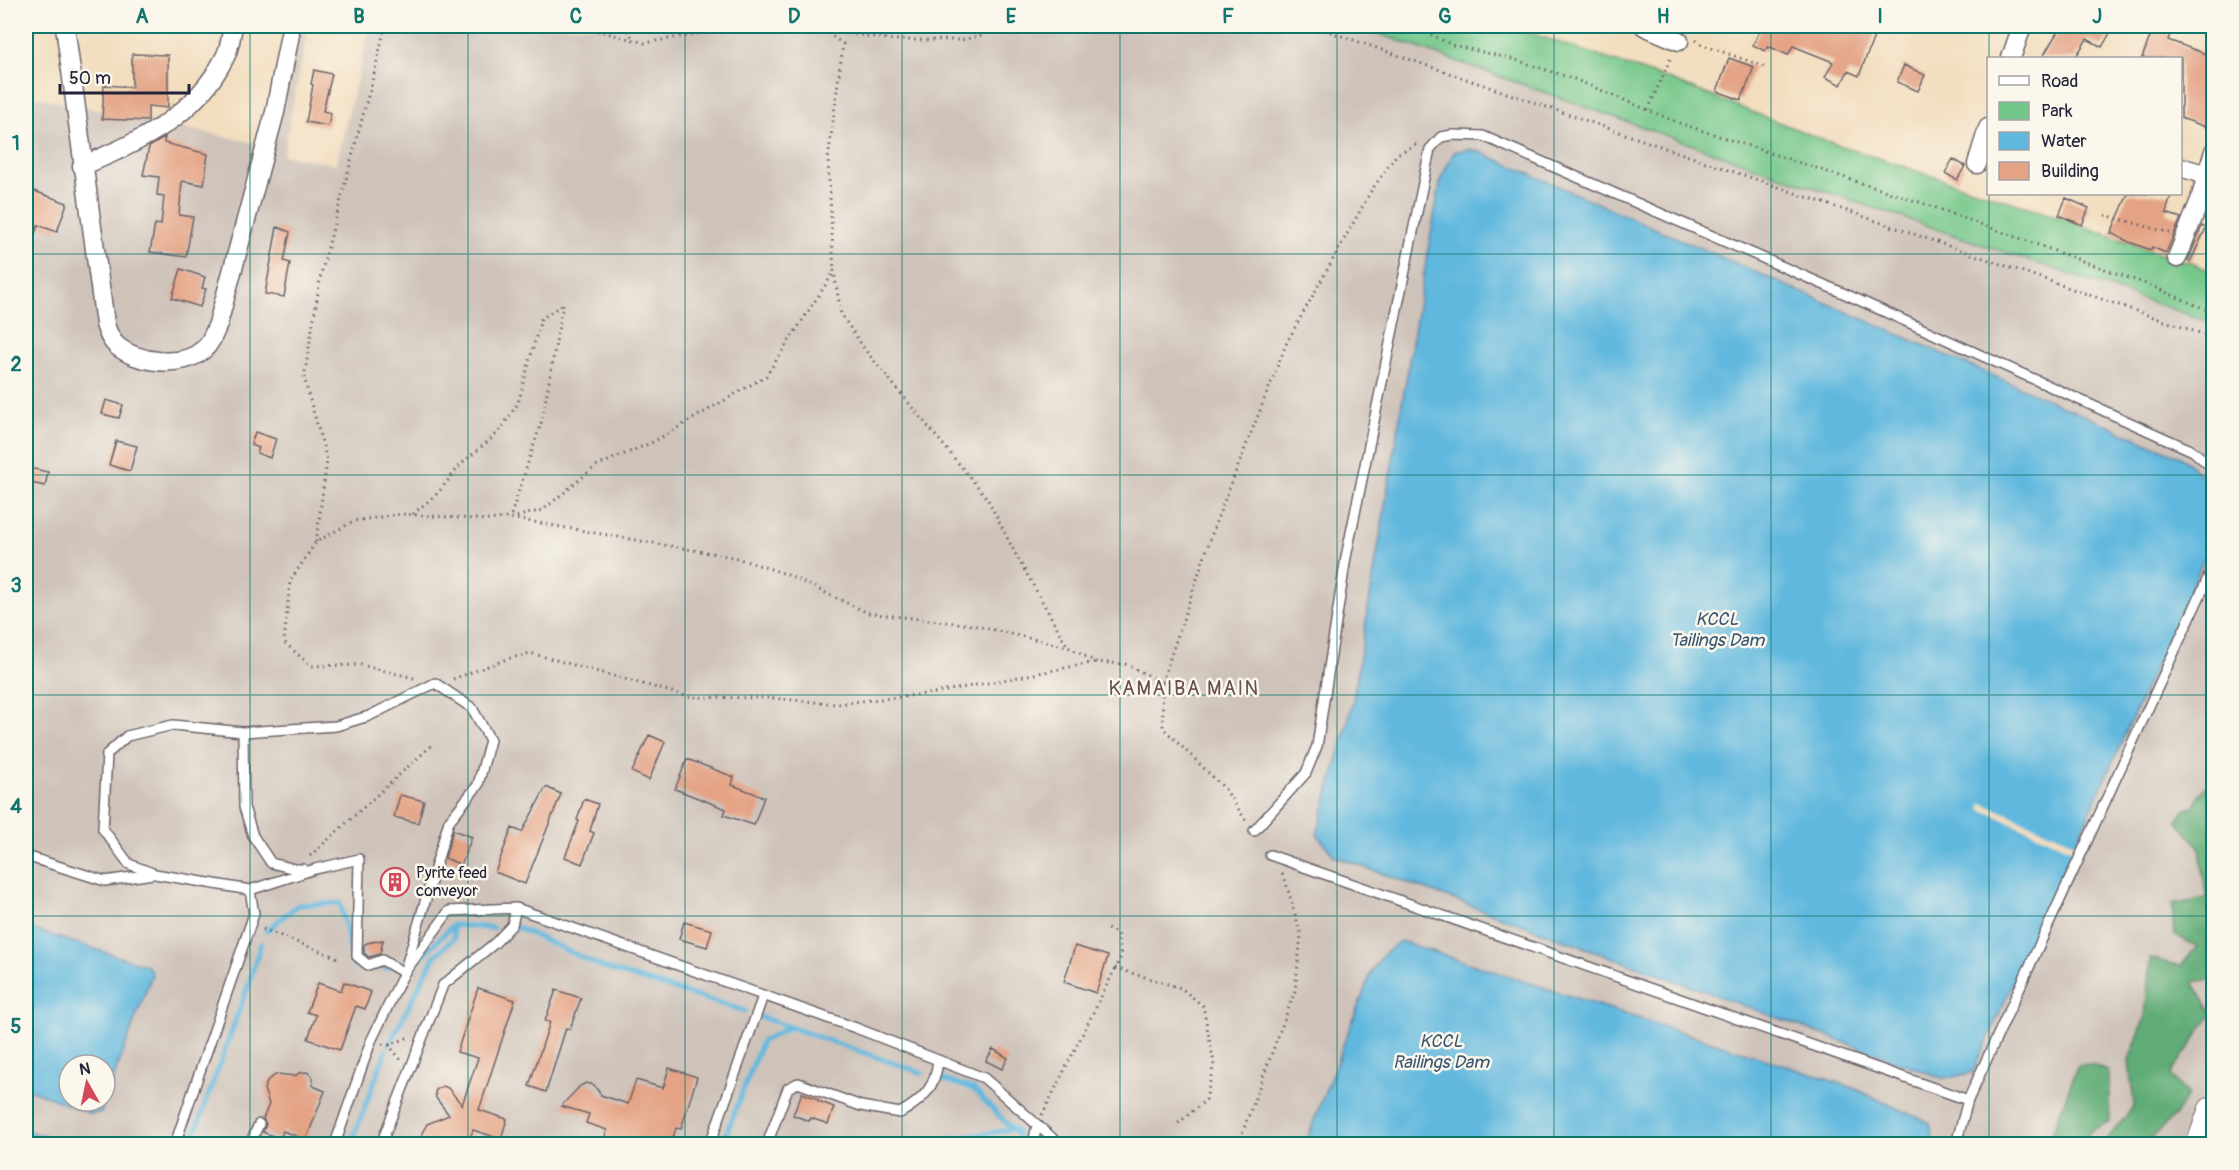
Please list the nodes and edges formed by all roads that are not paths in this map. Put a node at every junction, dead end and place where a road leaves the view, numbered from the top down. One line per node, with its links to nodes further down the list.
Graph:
1 (64, 26): 11 (street)
2 (233, 26): 11 (street)
3 (1644, 26): 6 (street)
4 (2022, 26): 7 (street)
5 (290, 34): 11 (street)
6 (1681, 36)
7 (2011, 57)
8 (1987, 134): 10 (street)
9 (2214, 151): 13 (street)
10 (1977, 164)
11 (82, 166)
12 (2182, 167): 13 (street)
13 (2207, 175): 14 (street)
14 (2177, 258)
15 (2214, 470): 18 (lane)
16 (2214, 565): 28 (lane)
17 (243, 732): 21 (lane); 22 (lane); 25 (lane)
18 (1254, 831)
19 (1270, 855): 28 (lane)
20 (26, 856): 22 (lane)
21 (315, 869): 23 (lane); 25 (lane)
22 (155, 874): 23 (lane)
23 (250, 890): 32 (lane)
24 (516, 908): 25 (lane); 26 (lane); 35 (lane)
25 (404, 973): 34 (lane)
26 (764, 996): 27 (lane); 36 (lane)
27 (938, 1060): 31 (lane); 37 (lane)
28 (1968, 1100): 40 (lane)
29 (2214, 1112): 41 (highway)
30 (259, 1124): 33 (lane)
31 (1037, 1125): 38 (lane); 39 (lane)
32 (175, 1144)
33 (250, 1144)
34 (335, 1144)
35 (381, 1144)
36 (710, 1144)
37 (767, 1144)
38 (1033, 1144)
39 (1059, 1144)
40 (1956, 1144)
41 (2203, 1144)

